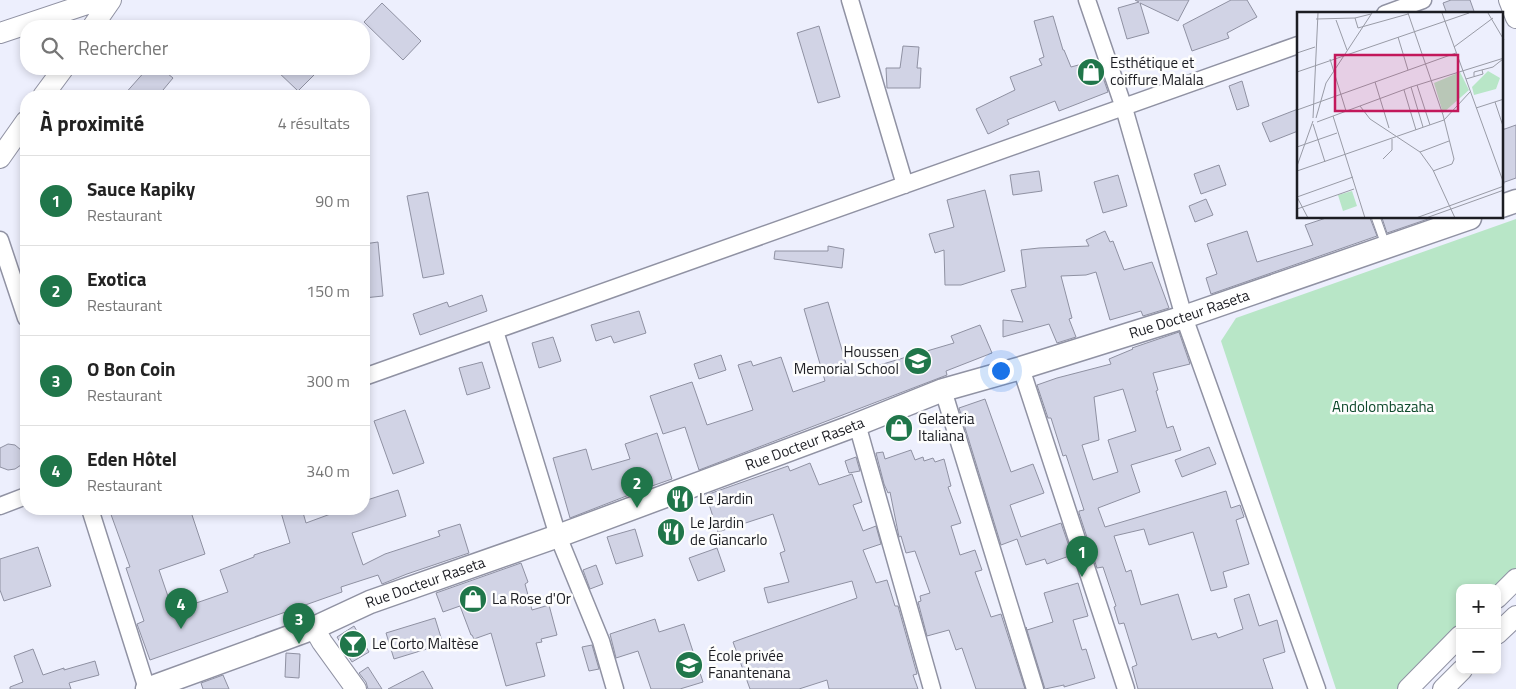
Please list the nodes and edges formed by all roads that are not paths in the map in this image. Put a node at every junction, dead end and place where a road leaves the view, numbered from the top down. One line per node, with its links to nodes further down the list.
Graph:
1 (99, 0): 9 (street)
2 (111, 0): 10 (street)
3 (850, 0): 19 (street)
4 (1087, 0): 16 (street)
5 (1423, 0): 7 (street)
6 (1509, 0): 8 (street)
7 (1390, 12)
8 (1516, 18)
9 (39, 20)
10 (96, 20)
11 (20, 26): 12 (street)
12 (0, 33)
13 (1297, 45): 16 (street)
14 (59, 75): 15 (street)
15 (47, 90)
16 (1124, 108): 19 (street); 27 (street)
17 (20, 130): 18 (street)
18 (0, 158)
19 (906, 185): 28 (street)
20 (1516, 201): 21 (main road)
21 (1504, 205)
22 (1376, 219): 25 (lane)
23 (1467, 219): 25 (main road, Rue Docteur Raseta)
24 (0, 240): 26 (street)
25 (1386, 247): 27 (main road, Rue Docteur Raseta)
26 (20, 300)
27 (1184, 317): 29 (main road, Rue Docteur Raseta); 50 (street)
28 (495, 331): 30 (street); 36 (street)
29 (1021, 368): 31 (main road, Rue Docteur Raseta); 49 (street)
30 (370, 375)
31 (943, 390): 32 (main road, Rue Docteur Raseta); 48 (street)
32 (857, 424): 36 (main road, Rue Docteur Raseta); 47 (street)
33 (20, 498): 34 (street)
34 (0, 506)
35 (92, 515): 44 (street)
36 (558, 536): 40 (main road, Rue Docteur Raseta); 46 (street)
37 (1516, 578): 38 (street)
38 (1501, 594)
39 (1516, 616): 41 (street)
40 (314, 628): 44 (main road, Rue Docteur Raseta); 45 (street)
41 (1501, 630)
42 (1456, 640): 51 (street)
43 (1458, 674): 52 (street)
44 (147, 689)
45 (356, 689)
46 (615, 689)
47 (932, 689)
48 (1035, 689)
49 (1126, 689)
50 (1317, 689)
51 (1408, 689)
52 (1443, 689)

